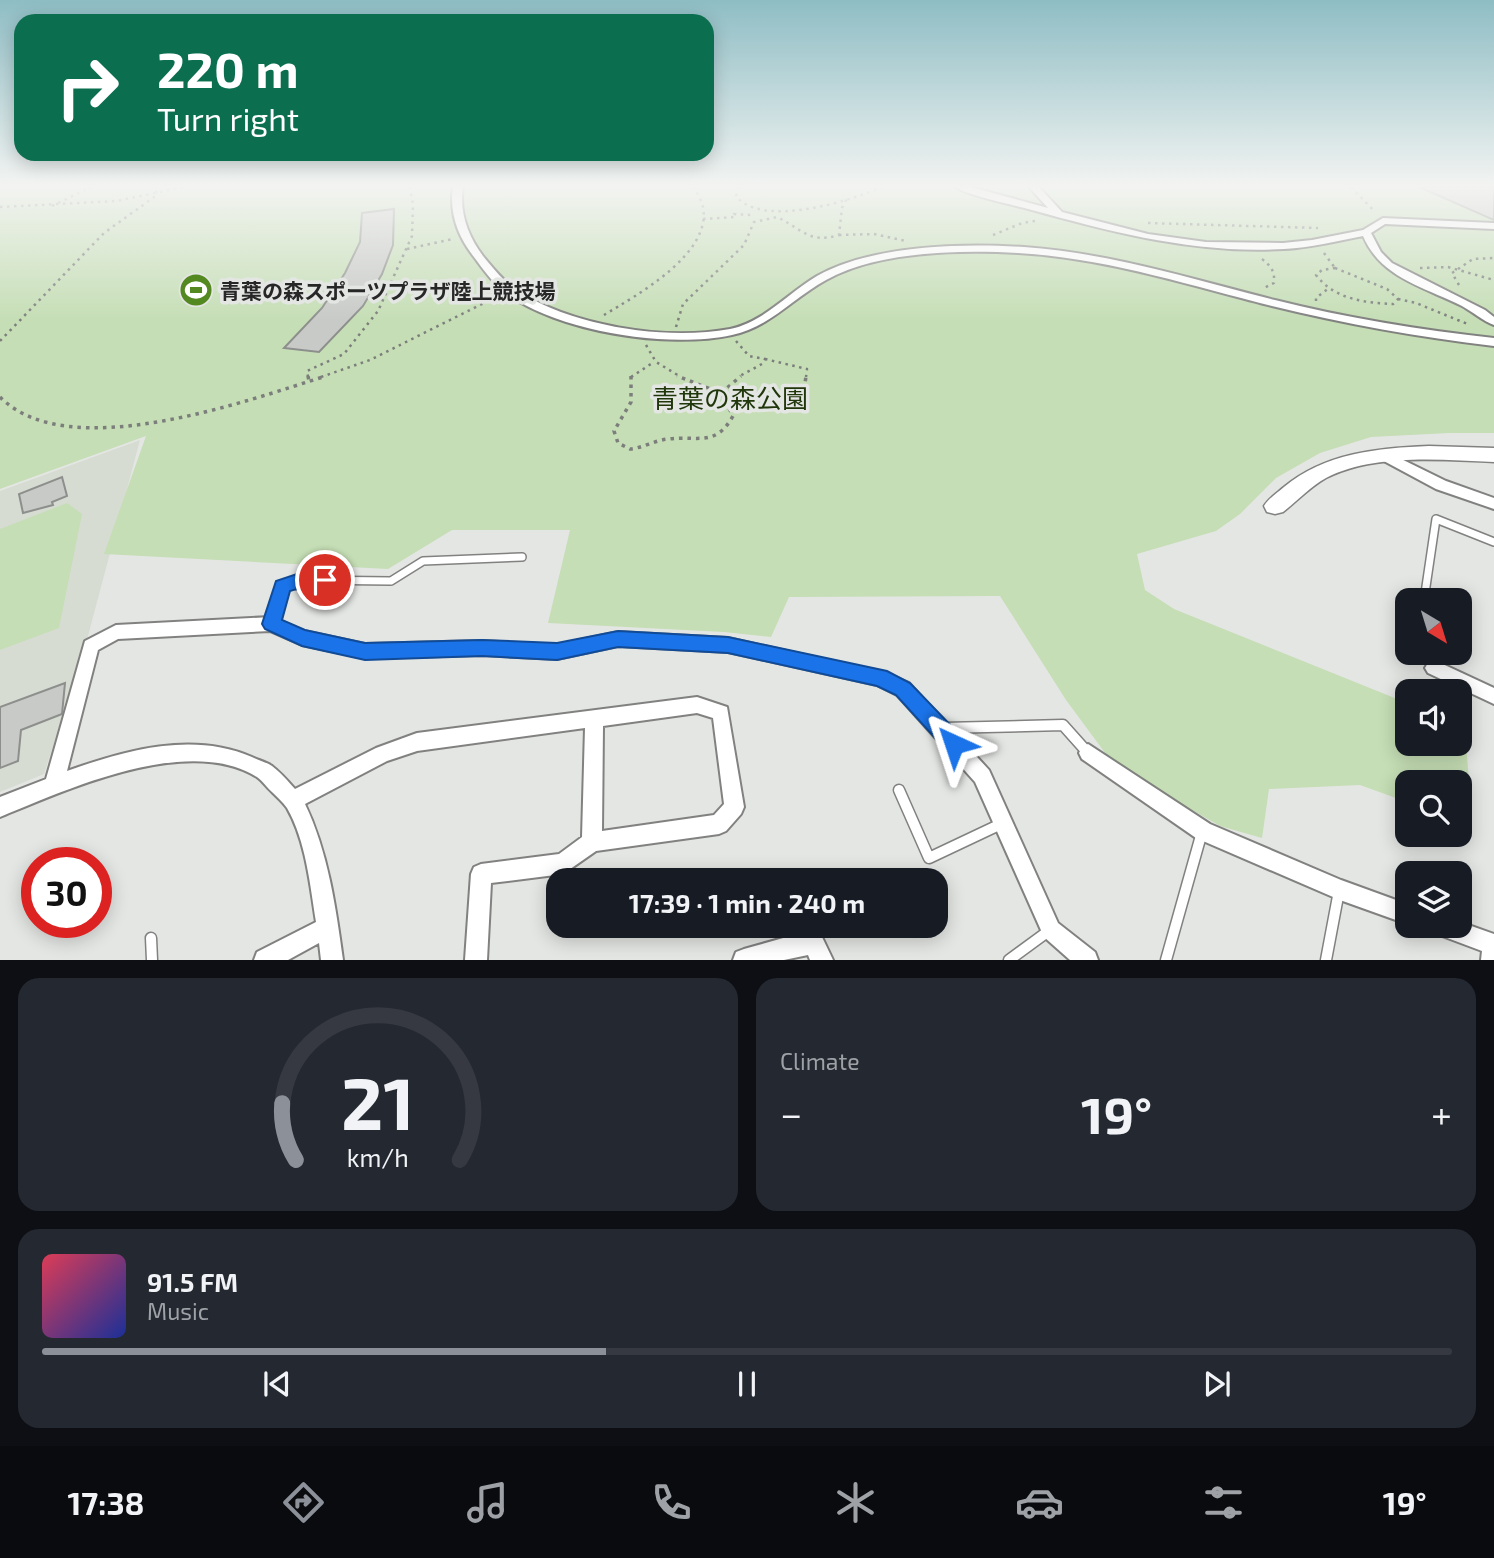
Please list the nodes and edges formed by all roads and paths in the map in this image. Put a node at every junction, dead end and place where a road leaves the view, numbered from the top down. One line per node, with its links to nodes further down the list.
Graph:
1 (106, 232): 33 (path)
2 (412, 232): 16 (path)
3 (465, 232): 12 (street)
4 (700, 232): 28 (path)
5 (750, 232): 32 (path)
6 (798, 232): 11 (path)
7 (840, 232): 11 (path)
8 (1000, 232): 13 (path)
9 (1130, 232): 14 (street)
10 (1366, 232): 14 (street); 19 (street)
11 (839, 235): 15 (path)
12 (466, 236): 16 (path); 25 (street)
13 (985, 238)
14 (1312, 243): 20 (path)
15 (916, 244)
16 (407, 249): 37 (path)
17 (1260, 258): 24 (path)
18 (1494, 258): 21 (path)
19 (1393, 267): 21 (path); 27 (street)
20 (1335, 268): 26 (path); 26 (path)
21 (1457, 269): 22 (path); 23 (path)
22 (1452, 273)
23 (1494, 280)
24 (1257, 289)
25 (510, 291): 28 (street); 37 (path)
26 (1398, 299): 29 (path)
27 (1494, 322)
28 (588, 324): 31 (street)
29 (1474, 327)
30 (732, 332): 32 (street); 34 (street); 35 (path)
31 (649, 333): 32 (street); 36 (path)
32 (674, 335)
33 (0, 341)
34 (1494, 342)
35 (765, 359): 38 (path); 40 (path)
36 (654, 362): 38 (path); 38 (path)
37 (309, 381): 39 (path)
38 (721, 393)
39 (0, 397)
40 (803, 398)
41 (1494, 455): 42 (street)
42 (1387, 457): 43 (street); 44 (street)
43 (1494, 504)
44 (1275, 506)
45 (1494, 541): 47 (lane)
46 (522, 557): 48 (lane)
47 (1426, 588)
48 (271, 624): 52 (street); 54 (street)
49 (1441, 665): 50 (street)
50 (1494, 696)
51 (594, 718): 56 (street); 60 (street); 60 (street)
52 (940, 729): 53 (lane); 58 (street)
53 (1088, 753): 59 (street)
54 (54, 784): 56 (street); 57 (street)
55 (899, 790): 58 (lane)
56 (293, 800): 63 (street)
57 (0, 807)
58 (1002, 824): 64 (street)
59 (1203, 831): 61 (street); 76 (lane)
60 (592, 842): 71 (street)
61 (1340, 890): 62 (street); 77 (lane)
62 (1395, 910)
63 (329, 927): 69 (street); 70 (street)
64 (1051, 930): 74 (lane); 75 (street)
65 (151, 937): 68 (lane)
66 (1468, 938): 67 (street)
67 (1493, 949)
68 (152, 960)
69 (265, 960)
70 (332, 960)
71 (476, 960)
72 (744, 960): 73 (street)
73 (822, 960)
74 (1009, 960)
75 (1087, 960)
76 (1166, 960)
77 (1326, 960)

